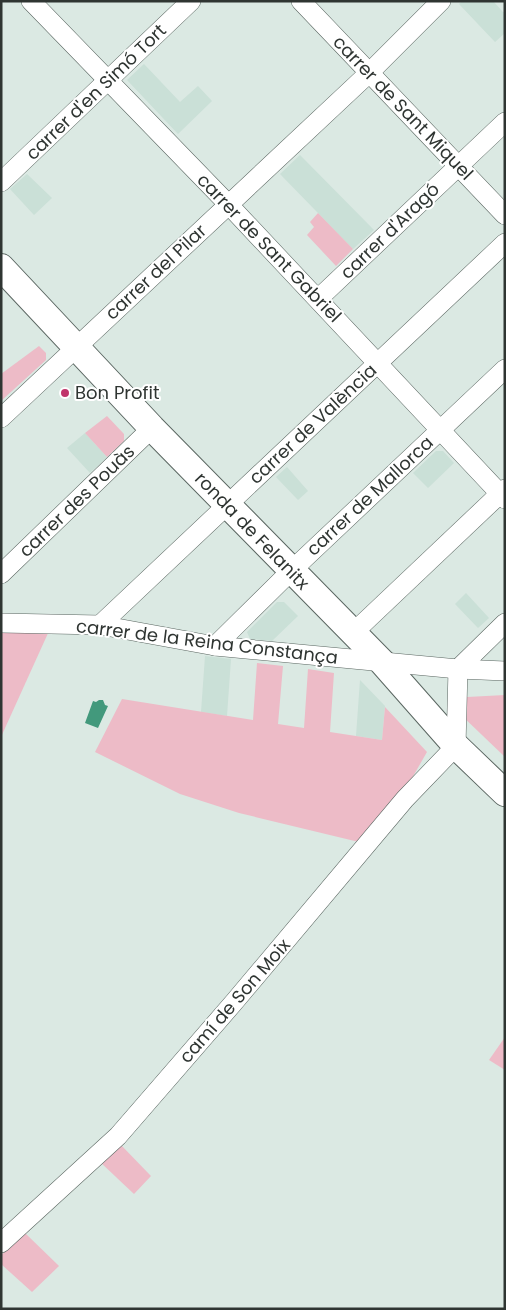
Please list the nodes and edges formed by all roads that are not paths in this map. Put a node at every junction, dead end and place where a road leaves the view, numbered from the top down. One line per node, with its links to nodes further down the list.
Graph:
1 (30, 1): 6 (street, carrer de Sant Gabriel)
2 (191, 1): 6 (street, carrer d'en Simó Tort)
3 (301, 1): 5 (street, carrer de Sant Miquel)
4 (441, 1): 5 (street, carrer del Pilar)
5 (369, 73): 8 (street, carrer de Sant Miquel); 10 (street, carrer del Pilar)
6 (108, 81): 9 (street, carrer d'en Simó Tort); 10 (street, carrer de Sant Gabriel)
7 (505, 122): 8 (street, carrer d'Aragó)
8 (458, 166): 11 (street, carrer de Sant Miquel); 14 (street, carrer d'Aragó)
9 (1, 182)
10 (228, 204): 14 (street, carrer de Sant Gabriel); 15 (street, carrer del Pilar)
11 (505, 215)
12 (505, 244): 16 (street, carrer de València)
13 (1, 267): 15 (main road, ronda de Felanitx)
14 (318, 299): 16 (street, carrer de Sant Gabriel)
15 (77, 346): 18 (street, carrer del Pilar); 19 (main road, ronda de Felanitx)
16 (378, 363): 20 (street, carrer de Sant Gabriel); 22 (street, carrer de València)
17 (505, 369): 20 (street, carrer de Mallorca)
18 (1, 418)
19 (152, 428): 22 (main road, ronda de Felanitx); 24 (street, carrer des Pouàs)
20 (440, 430): 21 (street, carrer de Sant Gabriel); 23 (street, carrer de Mallorca)
21 (503, 494): 28 (street)
22 (227, 505): 23 (main road, ronda de Felanitx); 27 (street, carrer de València)
23 (291, 571): 28 (main road, ronda de Felanitx); 29 (street, carrer de Mallorca)
24 (1, 574)
25 (1, 623): 27 (street, carrer de la Reina Constança)
26 (505, 623): 31 (street)
27 (100, 625): 29 (street, carrer de la Reina Constança)
28 (353, 633): 30 (main road, ronda de Felanitx)
29 (215, 646): 30 (street, carrer de la Reina Constança)
30 (382, 662): 31 (street, carrer de la Reina Constança); 33 (main road, ronda de Felanitx)
31 (458, 669): 32 (street, carrer de la Reina Constança); 33 (street)
32 (505, 671)
33 (456, 746): 34 (main road, ronda de Felanitx); 35 (street, camí de Son Moix)
34 (505, 793)
35 (1, 1243)

